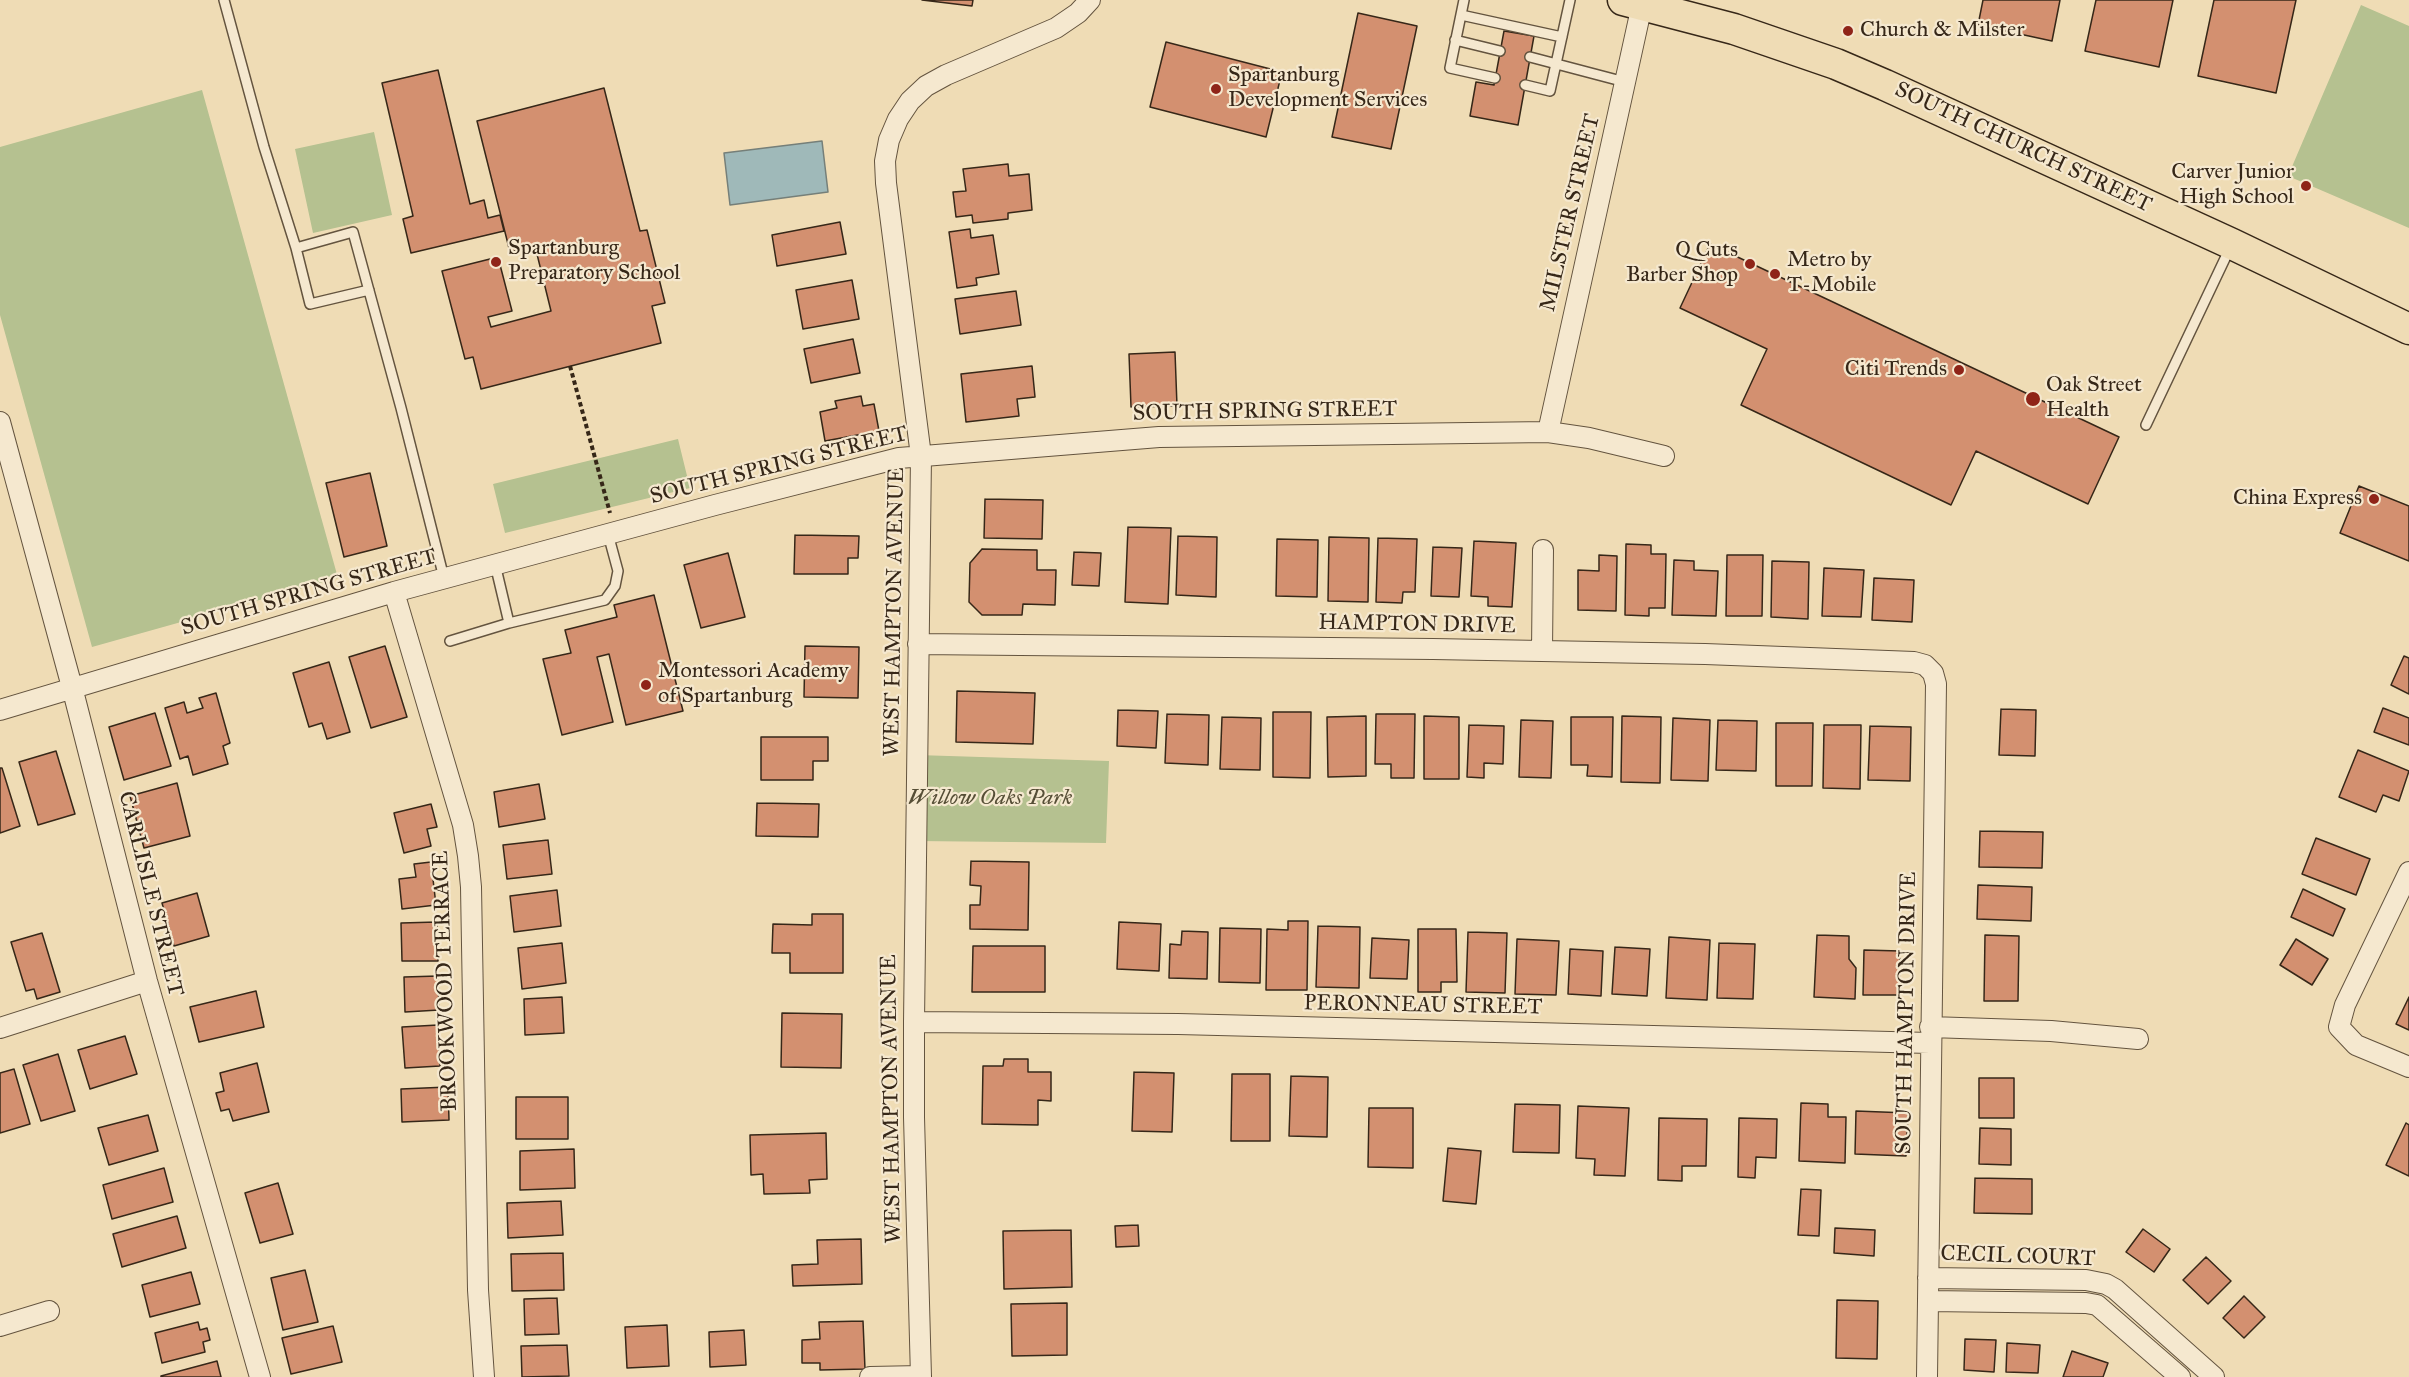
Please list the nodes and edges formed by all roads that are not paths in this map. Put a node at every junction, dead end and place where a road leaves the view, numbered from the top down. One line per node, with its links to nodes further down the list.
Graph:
1 (224, 0): 16 (lane)
2 (1090, 0): 22 (street, WEST HAMPTON AVENUE)
3 (1464, 0): 6 (lane)
4 (1570, 0): 7 (lane)
5 (1633, 2): 13 (street, MILSTER STREET); 15 (main road, SOUTH CHURCH STREET)
6 (1461, 15): 7 (lane); 8 (lane)
7 (1562, 37): 11 (lane)
8 (1455, 40): 9 (lane); 12 (lane)
9 (1500, 51)
10 (1530, 57): 11 (lane)
11 (1556, 64): 13 (lane); 14 (lane)
12 (1495, 78)
13 (1625, 82): 21 (street, MILSTER STREET)
14 (1525, 85)
15 (2232, 244): 18 (main road, SOUTH CHURCH STREET); 20 (lane)
16 (296, 248): 17 (lane); 17 (lane)
17 (369, 290): 27 (lane)
18 (2409, 329)
19 (0, 422): 34 (street, CARLISLE STREET)
20 (2146, 425)
21 (1548, 432): 22 (street, SOUTH SPRING STREET); 23 (street, SOUTH SPRING STREET)
22 (921, 456): 24 (street, SOUTH SPRING STREET); 31 (street, WEST HAMPTON AVENUE)
23 (1664, 456)
24 (609, 526): 26 (street, SOUTH SPRING STREET); 29 (lane)
25 (1543, 550): 32 (street)
26 (495, 564): 27 (street, SOUTH SPRING STREET); 29 (lane)
27 (444, 578): 28 (street, SOUTH SPRING STREET)
28 (394, 592): 34 (street, SOUTH SPRING STREET); 51 (street, BROOKWOOD TERRACE)
29 (509, 623): 30 (lane)
30 (450, 641)
31 (918, 644): 32 (street, HAMPTON DRIVE); 38 (street, WEST HAMPTON AVENUE)
32 (1542, 651): 33 (street, HAMPTON DRIVE)
33 (1914, 662): 40 (street, SOUTH HAMPTON DRIVE)
34 (72, 687): 35 (street, SOUTH SPRING STREET); 37 (street, CARLISLE STREET)
35 (0, 710)
36 (2409, 872): 42 (street)
37 (147, 981): 39 (street); 50 (street, CARLISLE STREET)
38 (914, 1022): 40 (street, PERONNEAU STREET); 49 (street, WEST HAMPTON AVENUE)
39 (0, 1028)
40 (1930, 1035): 41 (street, PERONNEAU STREET); 43 (street, SOUTH HAMPTON DRIVE)
41 (2138, 1039)
42 (2409, 1067)
43 (1928, 1278): 44 (street, CECIL COURT); 45 (street, SOUTH HAMPTON DRIVE)
44 (2106, 1284): 46 (street, CECIL COURT); 55 (street, CECIL COURT)
45 (1928, 1301): 46 (street, CECIL COURT); 53 (street, SOUTH HAMPTON DRIVE)
46 (2097, 1305): 54 (street, CECIL COURT)
47 (49, 1311): 48 (street)
48 (0, 1326)
49 (921, 1376): 52 (street)
50 (260, 1377)
51 (484, 1377)
52 (870, 1377)
53 (1927, 1377)
54 (2180, 1377)
55 (2214, 1377)

